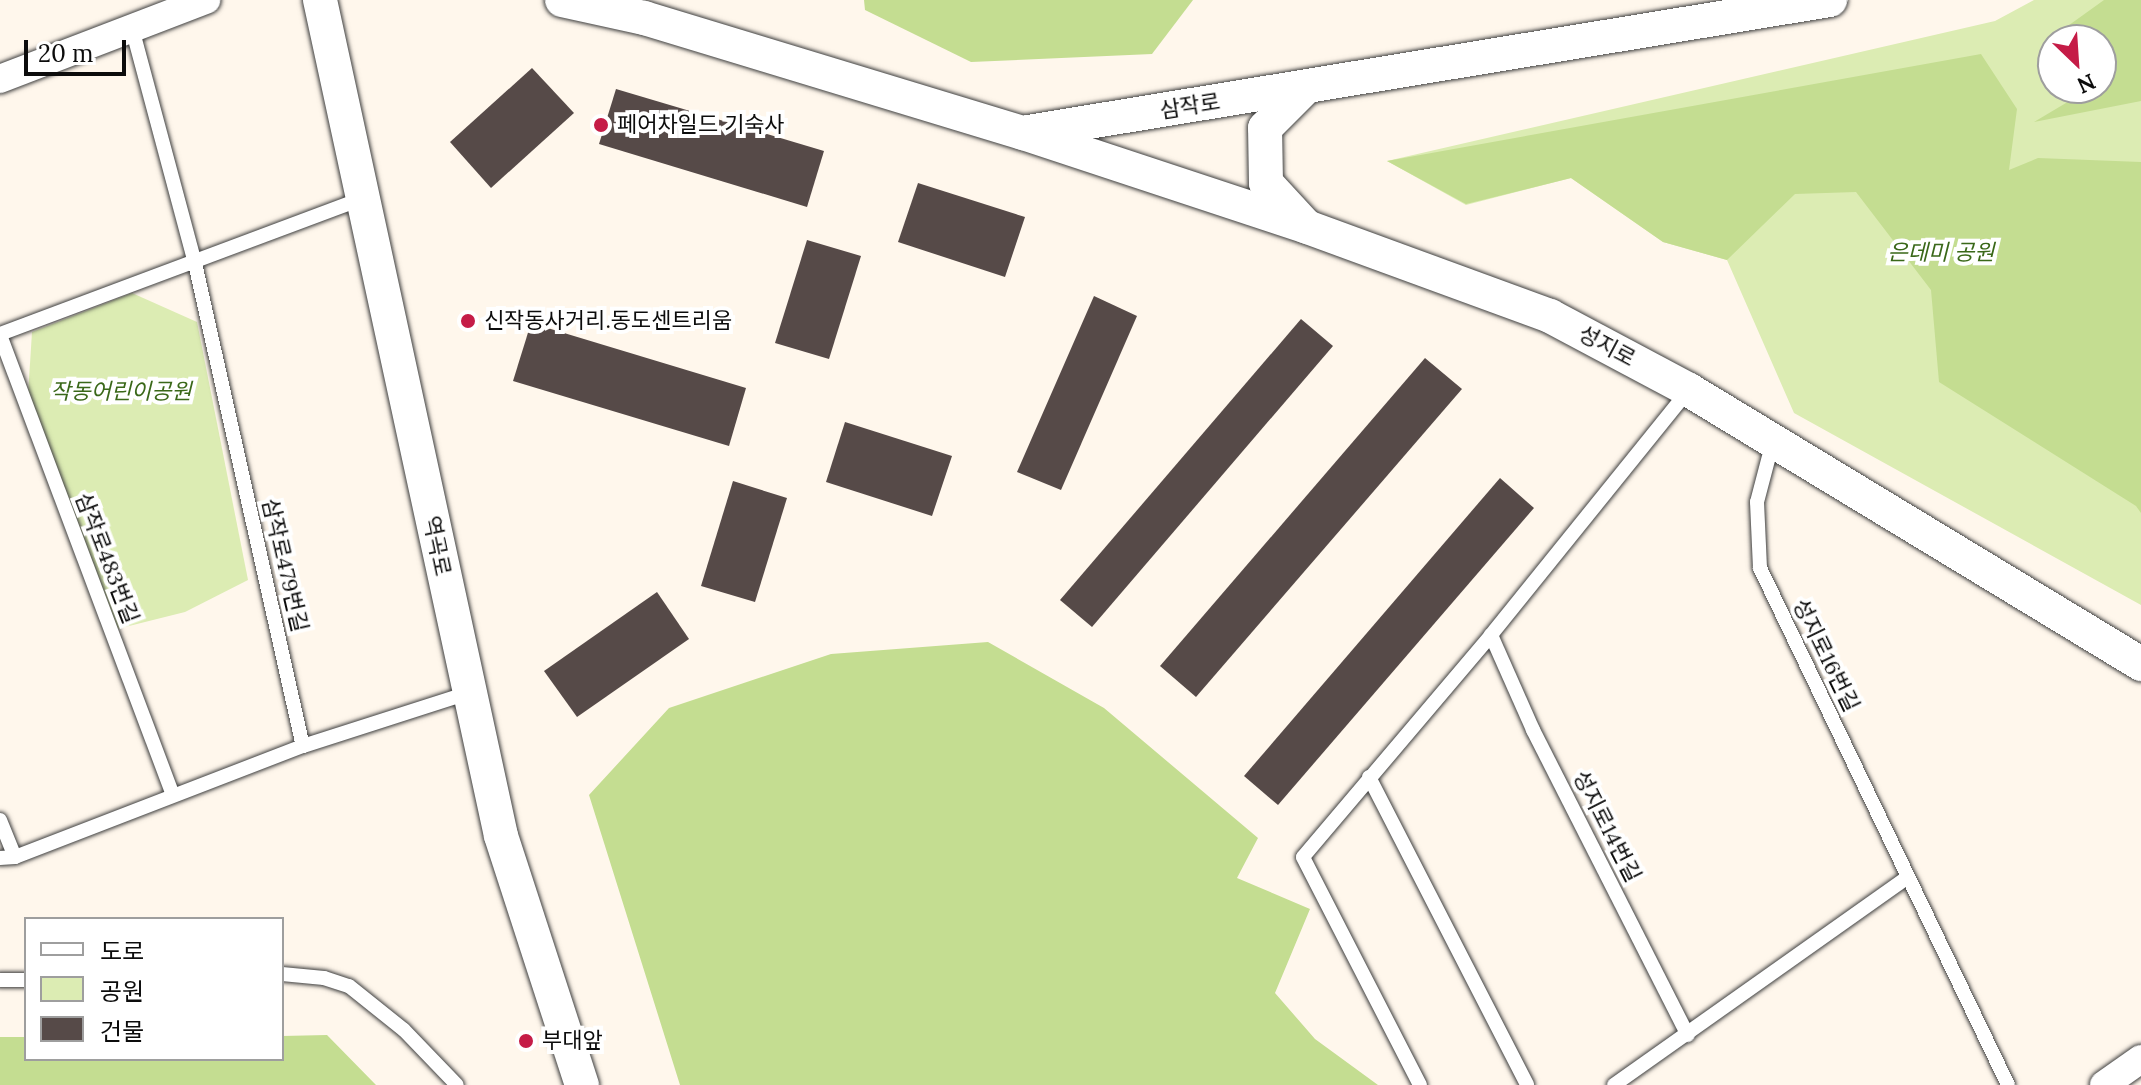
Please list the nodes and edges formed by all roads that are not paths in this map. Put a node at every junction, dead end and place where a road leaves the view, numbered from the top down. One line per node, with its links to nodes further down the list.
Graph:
1 (206, 0): 5 (street)
2 (320, 0): 9 (street, 역곡로)
3 (562, 0): 8 (street, 삼작로)
4 (1830, 0): 7 (street, 삼작로)
5 (132, 28): 6 (street); 11 (lane, 삼작로479번길)
6 (0, 79)
7 (1306, 87): 8 (street, 삼작로); 10 (street)
8 (1023, 133): 10 (street, 성지로)
9 (364, 198): 11 (lane); 17 (street, 역곡로)
10 (1307, 227): 13 (street, 성지로)
11 (194, 259): 12 (lane); 18 (lane, 삼작로479번길)
12 (0, 334): 20 (lane, 삼작로483번길)
13 (1689, 390): 14 (street, 성지로); 15 (lane)
14 (1773, 441): 16 (street, 성지로); 23 (lane, 성지로16번길)
15 (1491, 635): 19 (lane); 27 (lane, 성지로14번길)
16 (2141, 664)
17 (468, 693): 18 (lane); 30 (street, 역곡로)
18 (303, 746): 20 (lane)
19 (1369, 777): 31 (lane); 32 (lane)
20 (173, 795): 22 (lane)
21 (0, 820): 22 (lane)
22 (7, 858)
23 (1908, 877): 27 (lane); 34 (lane, 성지로16번길)
24 (284, 974): 29 (lane)
25 (0, 980): 26 (lane)
26 (24, 980)
27 (1688, 1035): 33 (lane)
28 (2141, 1059): 35 (street)
29 (457, 1085)
30 (582, 1085)
31 (1420, 1085)
32 (1527, 1085)
33 (1614, 1085)
34 (2008, 1085)
35 (2104, 1085)

